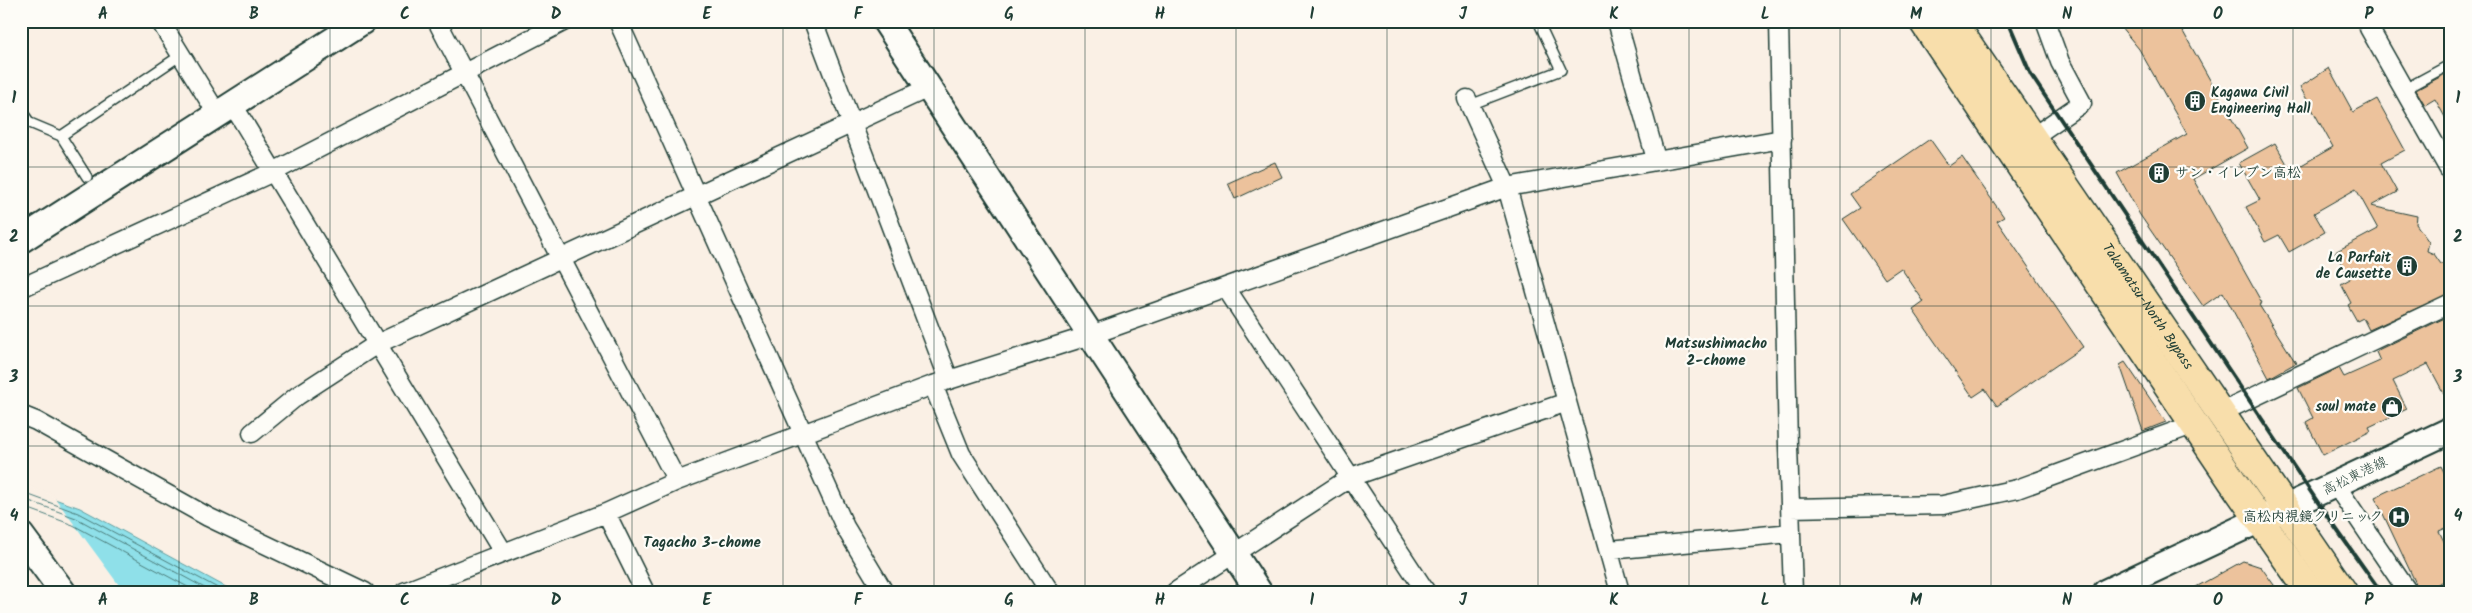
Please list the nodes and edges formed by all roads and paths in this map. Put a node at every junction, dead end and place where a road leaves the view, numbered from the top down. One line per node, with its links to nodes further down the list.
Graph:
1 (160, 21): 15 (street)
2 (363, 21): 22 (street)
3 (437, 21): 17 (street)
4 (565, 21): 17 (street)
5 (618, 21): 32 (street)
6 (813, 21): 23 (street)
7 (885, 21): 18 (street)
8 (1538, 21): 20 (lane)
9 (1617, 21): 27 (street)
10 (1779, 21): 25 (street)
11 (1923, 21): 26 (highway, Takamatsu-North Bypass)
12 (1952, 21): 26 (highway, Takamatsu-North Bypass)
13 (2045, 21): 26 (street)
14 (2369, 28): 19 (street)
15 (181, 55): 22 (street); 24 (lane)
16 (2451, 64): 19 (lane)
17 (464, 72): 28 (street); 34 (street)
18 (928, 88): 23 (street); 38 (street)
19 (2403, 90): 29 (street)
20 (1469, 102): 31 (street)
21 (21, 110): 24 (lane)
22 (225, 110): 28 (street); 33 (street)
23 (852, 123): 32 (street); 40 (street)
24 (61, 136): 30 (lane)
25 (1782, 139): 27 (street); 51 (street)
26 (2021, 145): 42 (highway, Takamatsu-North Bypass); 44 (highway, Takamatsu-North Bypass)
27 (1656, 159): 31 (street)
28 (273, 172): 35 (street); 39 (street)
29 (2451, 173)
30 (87, 177)
31 (1507, 186): 36 (street); 41 (street)
32 (696, 195): 34 (street); 47 (street)
33 (22, 238)
34 (561, 258): 39 (street); 49 (street)
35 (21, 288)
36 (1226, 288): 38 (street); 48 (street)
37 (2451, 303): 42 (street)
38 (1091, 335): 40 (street); 59 (street)
39 (377, 344): 46 (street); 58 (street)
40 (941, 383): 47 (street); 65 (street)
41 (1567, 402): 48 (street); 57 (street)
42 (2220, 413): 52 (highway, Takamatsu-North Bypass)
43 (21, 415): 61 (street)
44 (2195, 424): 51 (street); 54 (highway, Takamatsu-North Bypass)
45 (2451, 430): 50 (street, 高松東港線)
46 (252, 433)
47 (804, 434): 49 (street); 64 (street)
48 (1351, 477): 59 (street); 68 (street)
49 (676, 481): 53 (street)
50 (2335, 484): 52 (street, 高松東港線); 74 (street)
51 (1790, 508): 55 (street)
52 (2285, 509): 54 (street, 高松東港線); 73 (highway, Takamatsu-North Bypass)
53 (606, 513): 58 (street); 63 (street)
54 (2260, 521): 71 (street, 高松東港線); 72 (highway, Takamatsu-North Bypass)
55 (1791, 533): 57 (street); 70 (street)
56 (21, 535): 60 (street)
57 (1608, 550): 69 (street)
58 (503, 552): 62 (street)
59 (1234, 553): 66 (street); 67 (street)
60 (63, 592)
61 (365, 592)
62 (404, 592)
63 (645, 592)
64 (884, 592)
65 (1050, 592)
66 (1175, 592)
67 (1259, 592)
68 (1426, 592)
69 (1620, 592)
70 (1794, 592)
71 (2106, 592)
72 (2310, 592)
73 (2343, 592)
74 (2408, 592)

